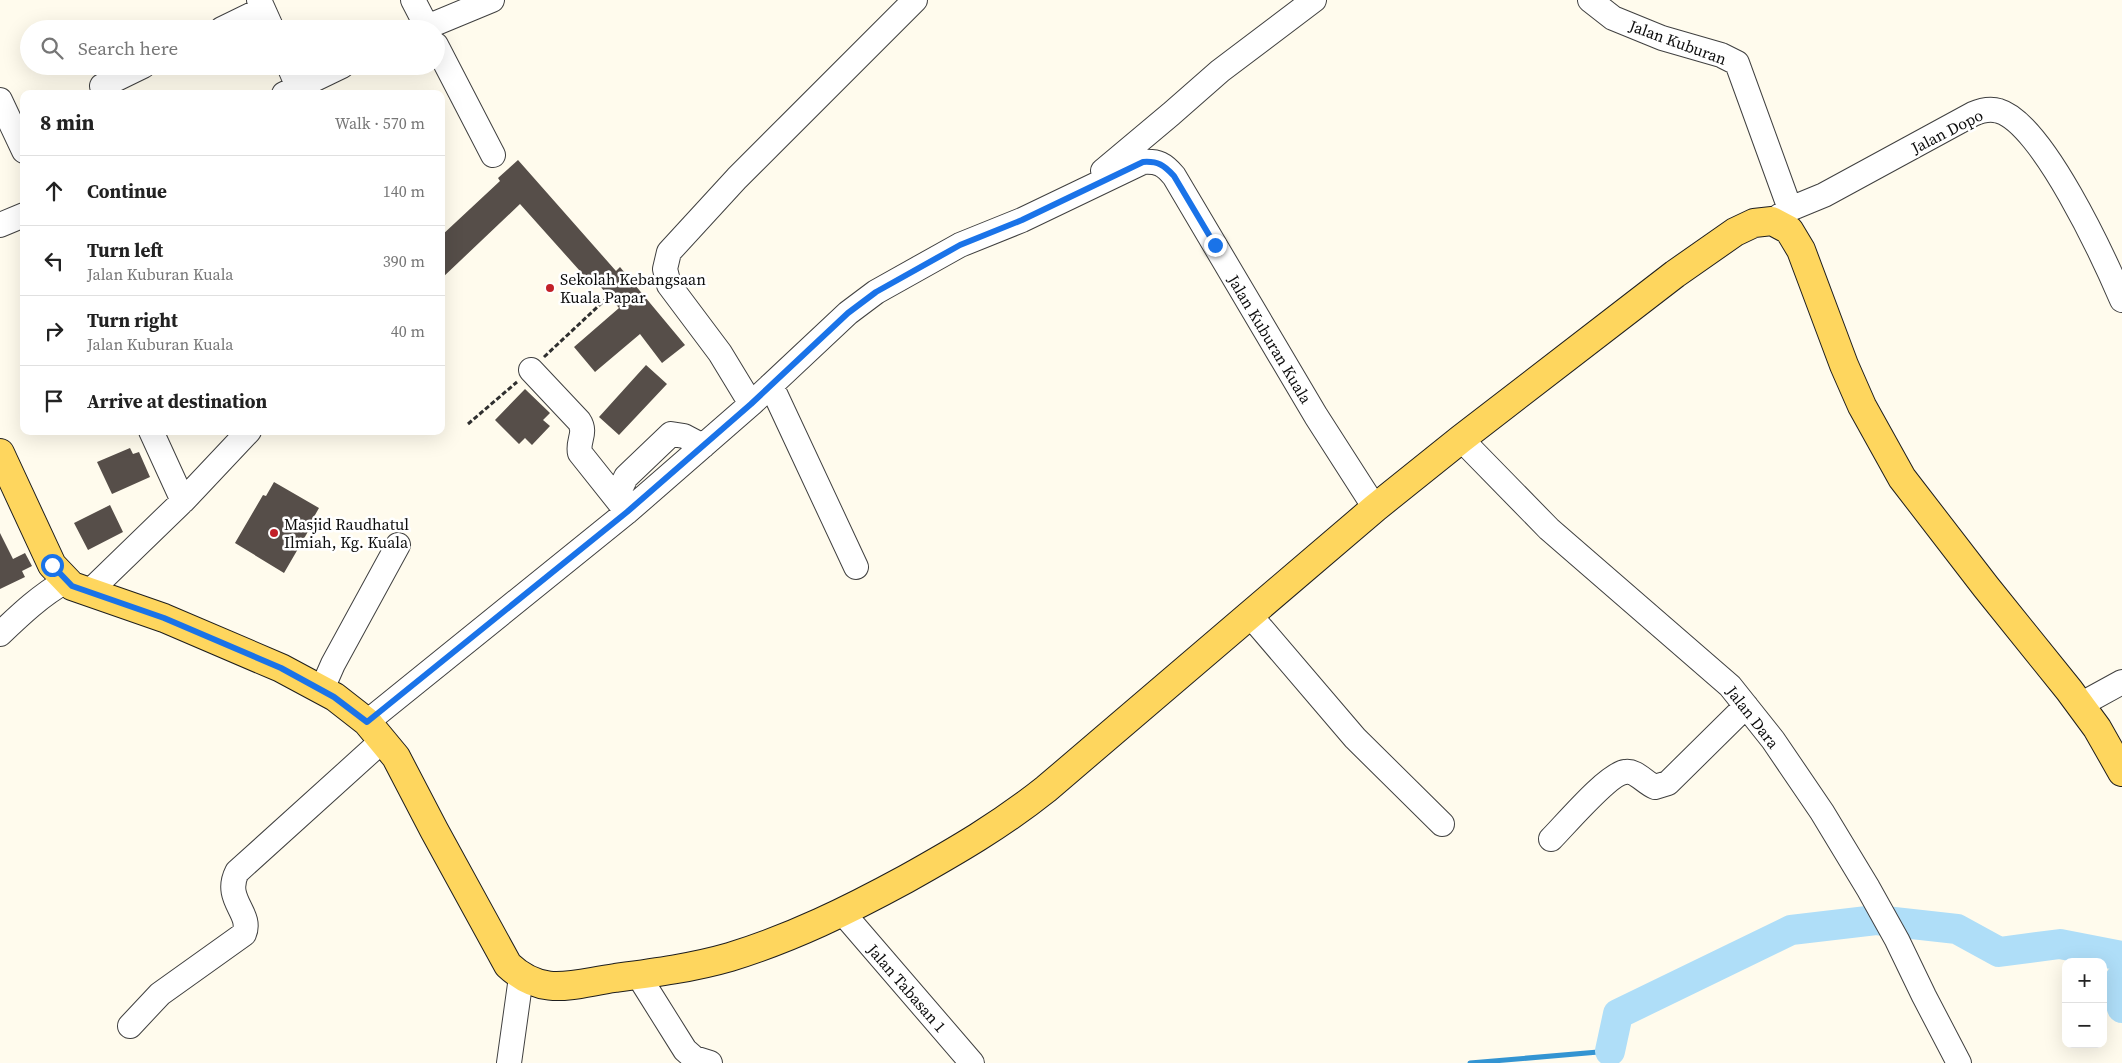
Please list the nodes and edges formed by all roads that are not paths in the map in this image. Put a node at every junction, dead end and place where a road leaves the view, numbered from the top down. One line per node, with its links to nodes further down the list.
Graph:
1 (413, 0): 8 (street)
2 (492, 0): 9 (street)
3 (915, 0): 25 (street)
4 (1314, 0): 18 (street)
5 (1590, 0): 19 (street, Jalan Kuburan)
6 (264, 13): 7 (street)
7 (246, 20)
8 (422, 20)
9 (445, 24)
10 (445, 64): 17 (street)
11 (125, 75): 14 (street)
12 (319, 75): 13 (street)
13 (293, 85)
14 (102, 86)
15 (0, 100): 16 (street)
16 (20, 142)
17 (493, 155)
18 (1076, 193): 24 (street, Jalan Kuburan Kuala); 32 (street, Jalan Kuburan Kuala)
19 (1781, 215): 22 (street, Jalan Dopo); 28 (main road); 40 (main road)
20 (20, 217): 21 (street)
21 (0, 225)
22 (2122, 300)
23 (531, 370): 31 (street)
24 (771, 385): 25 (street, Jalan Kuburan Kuala); 34 (street)
25 (751, 404): 31 (street, Jalan Kuburan Kuala)
26 (154, 435): 30 (street)
27 (245, 435): 30 (street)
28 (1461, 438): 32 (main road); 41 (street, Jalan Dara)
29 (0, 454): 35 (main road)
30 (183, 501): 35 (street)
31 (622, 505): 42 (street, Jalan Kuburan Kuala)
32 (1375, 508): 36 (main road)
33 (398, 545): 39 (street)
34 (856, 567)
35 (77, 587): 37 (street); 39 (main road)
36 (1249, 614): 44 (street); 46 (main road)
37 (0, 634)
38 (2122, 682): 40 (street)
39 (322, 689): 42 (main road)
40 (2080, 704): 43 (main road)
41 (1746, 706): 45 (street); 53 (street, Jalan Dara)
42 (375, 731): 48 (main road); 49 (street, Jalan Kuburan Kuala)
43 (2122, 772)
44 (1442, 824)
45 (1552, 839)
46 (842, 912): 47 (main road); 52 (street, Jalan Tabasan 1)
47 (638, 975): 48 (main road); 51 (street)
48 (521, 977): 50 (street)
49 (130, 1026)
50 (510, 1063)
51 (710, 1063)
52 (972, 1063)
53 (1959, 1063)

